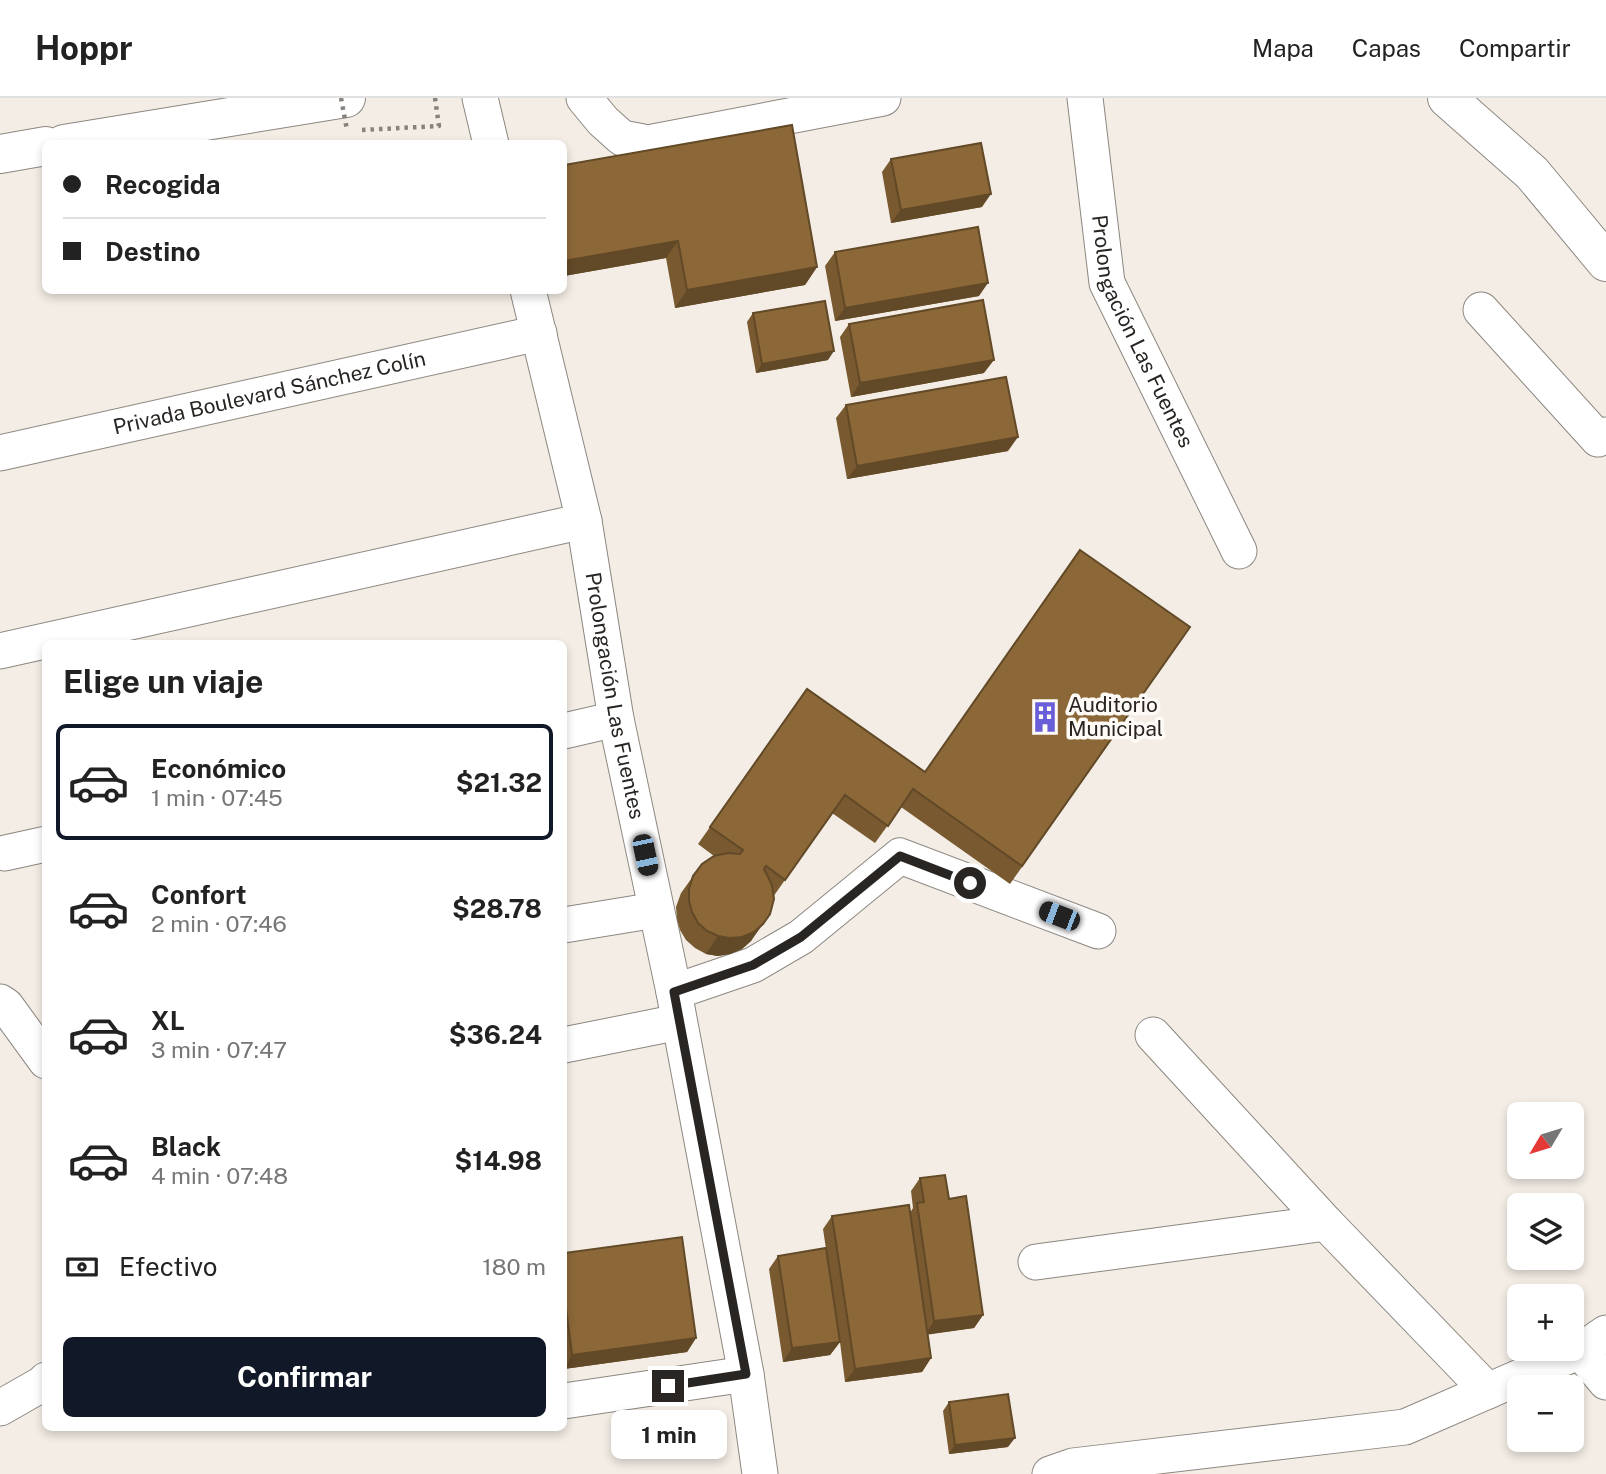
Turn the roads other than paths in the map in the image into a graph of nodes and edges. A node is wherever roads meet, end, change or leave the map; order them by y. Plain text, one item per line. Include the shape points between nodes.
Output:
1 (480, 98) edge
2 (584, 98) edge
3 (883, 98) edge
4 (1085, 98) edge
5 (1447, 98) edge
6 (347, 114) edge
7 (102, 140) edge
8 (490, 140) edge
9 (42, 147) edge
10 (0, 154) edge
11 (1606, 262) edge
12 (529, 294) edge
13 (1481, 310) dead end
14 (539, 334) junction
15 (1606, 435) edge
16 (0, 453) edge
17 (584, 521) junction
18 (1239, 551) dead end
19 (49, 640) edge
20 (42, 642) edge
21 (0, 651) edge
22 (616, 719) junction
23 (567, 730) edge
24 (42, 845) edge
25 (5, 853) dead end
26 (656, 910) junction
27 (567, 925) edge
28 (1098, 931) dead end
29 (0, 1002) edge
30 (676, 1007) junction
31 (1153, 1035) dead end
32 (567, 1044) edge
33 (42, 1056) edge
34 (1326, 1223) junction
35 (1036, 1262) dead end
36 (1593, 1342) edge
37 (746, 1374) junction
38 (1606, 1382) edge
39 (42, 1384) edge
40 (1488, 1391) junction
41 (567, 1401) edge
42 (0, 1408) edge
43 (760, 1474) edge
44 (1050, 1474) edge

1 - 8 street
2 - 3 street via 622,138 648,143
4 - 18 street, Prolongación Las Fuentes via 1107,284
5 - 11 main road via 1532,173
6 - 7 main road
9 - 10 main road
12 - 14 street, Prolongación Las Fuentes
13 - 15 street via 1598,439
14 - 16 street, Privada Boulevard Sánchez Colín
14 - 17 street, Prolongación Las Fuentes
17 - 19 street
17 - 22 street, Prolongación Las Fuentes
20 - 21 street
22 - 23 street
22 - 26 street, Prolongación Las Fuentes
24 - 25 street
26 - 27 street
26 - 30 street, Prolongación Las Fuentes
28 - 30 street via 900,856 801,937
29 - 33 street
30 - 32 street
30 - 37 street, Prolongación Las Fuentes
31 - 34 street
34 - 35 street
34 - 40 street
36 - 38 street
36 - 40 street
37 - 41 street
37 - 43 street, Prolongación Las Fuentes
39 - 42 street
40 - 44 street via 1405,1427 1073,1466

